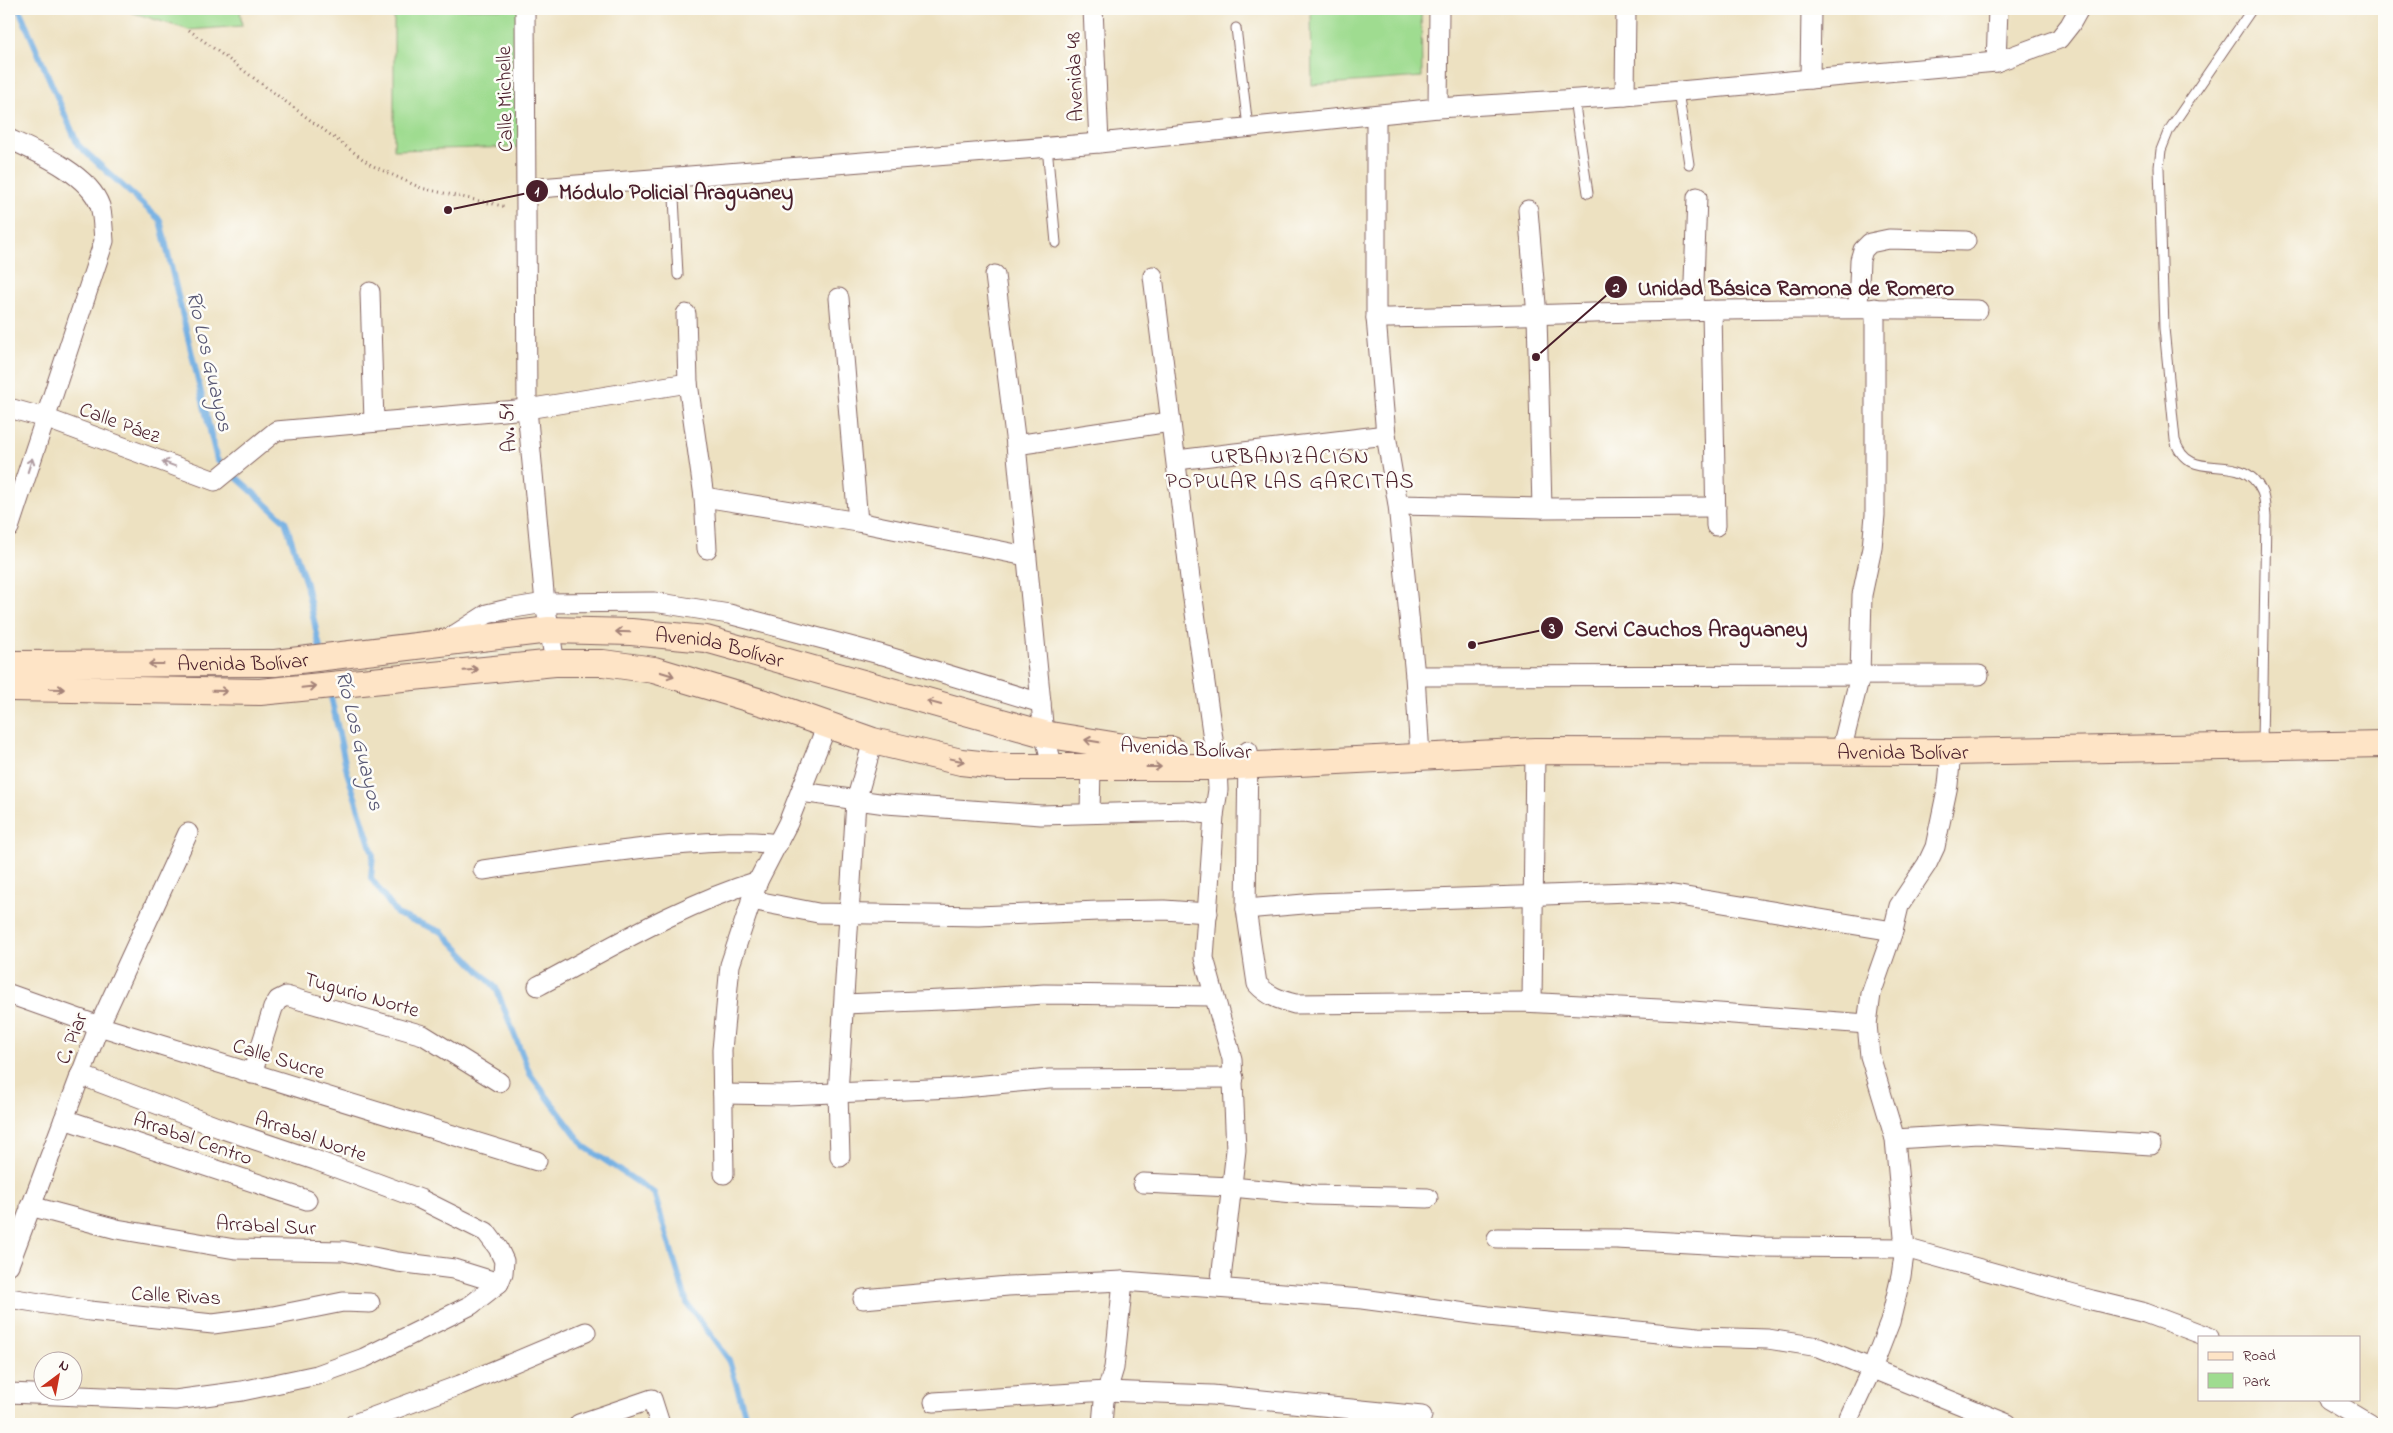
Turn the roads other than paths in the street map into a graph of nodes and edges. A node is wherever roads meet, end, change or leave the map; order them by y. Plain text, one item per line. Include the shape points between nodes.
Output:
1 (525, 9) edge
2 (1093, 9) edge
3 (1439, 9) edge
4 (1626, 9) edge
5 (1811, 9) edge
6 (1998, 9) edge
7 (2079, 9) edge
8 (2252, 9) edge
9 (1236, 28) dead end
10 (1996, 62) junction
11 (1810, 79) junction
12 (1678, 91) junction
13 (1625, 96) junction
14 (1574, 99) junction
15 (1438, 108) junction
16 (1376, 114) junction
17 (1248, 128) junction
18 (9, 139) edge
19 (1099, 143) junction
20 (1047, 147) junction
21 (1690, 164) dead end
22 (672, 178) junction
23 (527, 189) junction
24 (1588, 193) dead end
25 (1697, 197) dead end
26 (1528, 210) dead end
27 (1966, 241) dead end
28 (1056, 243) dead end
29 (678, 275) dead end
30 (995, 275) dead end
31 (1153, 276) dead end
32 (370, 292) dead end
33 (839, 298) dead end
34 (1867, 308) junction
35 (1693, 310) junction
36 (1712, 310) junction
37 (1978, 310) dead end
38 (686, 314) dead end
39 (1537, 316) junction
40 (1376, 318) junction
41 (688, 383) junction
42 (9, 408) edge
43 (527, 409) junction
44 (45, 418) junction
45 (374, 422) junction
46 (1170, 422) junction
47 (1386, 435) junction
48 (1016, 445) junction
49 (1177, 460) junction
50 (704, 497) junction
51 (1398, 505) junction
52 (1716, 507) junction
53 (1542, 508) junction
54 (858, 522) junction
55 (1716, 526) dead end
56 (9, 528) edge
57 (707, 549) dead end
58 (1026, 556) junction
59 (545, 603) junction
60 (549, 630) junction
61 (440, 645) junction
62 (883, 655) junction
63 (555, 663) junction
64 (9, 664) edge
65 (1978, 675) dead end
66 (1415, 676) junction
67 (1860, 676) junction
68 (878, 687) junction
69 (9, 688) edge
70 (1041, 703) junction
71 (827, 725) junction
72 (1044, 734) junction
73 (873, 741) junction
74 (2384, 744) edge
75 (2262, 746) junction
76 (1535, 751) junction
77 (1841, 752) junction
78 (1951, 752) junction
79 (1420, 756) junction
80 (1248, 758) junction
81 (1215, 759) junction
82 (1053, 767) junction
83 (1091, 767) junction
84 (801, 792) junction
85 (856, 801) junction
86 (1090, 813) junction
87 (1214, 815) junction
88 (188, 833) dead end
89 (778, 844) junction
90 (483, 870) dead end
91 (758, 881) junction
92 (1532, 895) junction
93 (751, 900) junction
94 (1246, 909) junction
95 (1208, 913) junction
96 (851, 914) junction
97 (1893, 931) junction
98 (538, 986) dead end
99 (9, 994) edge
100 (1214, 996) junction
101 (1532, 1002) junction
102 (844, 1004) junction
103 (1867, 1024) junction
104 (99, 1026) junction
105 (80, 1074) junction
106 (252, 1074) junction
107 (1234, 1078) junction
108 (499, 1082) dead end
109 (723, 1094) junction
110 (838, 1094) junction
111 (64, 1119) junction
112 (1895, 1139) junction
113 (2151, 1145) dead end
114 (840, 1158) dead end
115 (537, 1161) dead end
116 (724, 1174) dead end
117 (1143, 1183) dead end
118 (1232, 1187) junction
119 (1428, 1198) dead end
120 (307, 1200) dead end
121 (30, 1206) junction
122 (1496, 1238) dead end
123 (1905, 1248) junction
124 (9, 1265) edge
125 (502, 1275) junction
126 (1123, 1281) junction
127 (1220, 1288) junction
128 (9, 1298) edge
129 (863, 1299) dead end
130 (370, 1303) dead end
131 (586, 1332) dead end
132 (2206, 1336) edge
133 (1872, 1368) junction
134 (9, 1392) edge
135 (1106, 1392) junction
136 (2330, 1400) edge
137 (934, 1402) dead end
138 (1422, 1416) dead end
139 (354, 1424) edge
140 (579, 1424) edge
141 (660, 1424) edge
142 (1102, 1424) edge
143 (1846, 1424) edge
144 (2008, 1424) edge
145 (2370, 1424) edge

1 - 23 street, Calle Michelle
2 - 19 street, Avenida 48
3 - 15 street
4 - 13 street
5 - 11 street
6 - 10 street
7 - 10 street via 2058,39
8 - 75 lane via 2169,130 2161,150 2159,167 2164,328 2179,454 2188,462 2201,466 2228,466 2249,475 2262,492 2266,516
9 - 17 lane
10 - 11 street
11 - 12 street
12 - 13 street
12 - 21 lane
13 - 14 street
14 - 15 street
14 - 24 lane
15 - 16 street
16 - 17 street
16 - 40 street
17 - 19 street
18 - 44 street via 42,154 86,184 100,206 104,241
19 - 20 street
20 - 22 street
20 - 28 lane
22 - 23 street
22 - 29 lane
23 - 43 street, Av. 51
25 - 35 street
26 - 39 street
27 - 34 street via 1889,238 1870,243 1860,260
30 - 48 street
31 - 46 street
32 - 45 street
33 - 54 street
34 - 36 street
34 - 37 street
34 - 67 street via 1875,515 1862,595
35 - 36 street
35 - 39 street
36 - 52 street
38 - 41 street
39 - 40 street
39 - 53 street
40 - 47 street
41 - 43 street
41 - 50 street
42 - 44 street, Calle Páez
43 - 45 street
43 - 59 street, Av. 51
45 -> 44 street, Calle Páez via 276,431 215,481
56 -> 44 street
46 - 48 street
46 - 49 street
47 - 49 street
47 - 51 street
48 - 58 street
49 - 81 street
50 - 54 street
50 - 57 street
51 - 53 street
51 - 66 street
52 - 53 street
52 - 55 street
54 - 58 street
58 - 70 street
59 - 60 street, Av. 51
59 - 61 street via 487,614
59 - 62 street via 654,602 720,612
60 - 61 main road, Avenida Bolívar
60 - 63 street, Av. 51
68 -> 60 main road, Avenida Bolívar via 706,639 631,632
61 -> 64 main road, Avenida Bolívar via 275,663
62 - 68 street
62 - 70 street
69 -> 63 main road, Avenida Bolívar via 260,692
63 -> 71 main road, Avenida Bolívar via 602,663 654,670
65 - 67 street
66 - 67 street
66 - 79 street
67 - 77 street
72 -> 68 main road, Avenida Bolívar
70 - 72 street
71 - 73 main road, Avenida Bolívar
71 - 84 street
81 -> 72 main road, Avenida Bolívar
72 - 82 street
73 -> 82 main road, Avenida Bolívar via 960,762
73 - 85 street
74 - 75 main road, Avenida Bolívar
75 - 78 main road, Avenida Bolívar
76 - 77 main road, Avenida Bolívar
76 - 79 main road, Avenida Bolívar
76 - 92 street
77 - 78 main road, Avenida Bolívar
78 - 97 street via 1948,785 1935,847 1899,906
79 - 80 main road, Avenida Bolívar
80 - 81 main road, Avenida Bolívar
80 - 94 street
83 -> 81 main road, Avenida Bolívar
81 - 87 street via 1218,790
82 - 83 main road, Avenida Bolívar
83 - 86 street
84 - 85 street
84 - 89 street
85 - 86 street via 1041,815
85 - 96 street
86 - 87 street via 1188,811
87 - 95 street
88 - 104 street, C. Piar
89 - 90 street via 750,840 693,844 590,854
89 - 91 street
91 - 93 street
91 - 98 street via 692,905
92 - 94 street via 1315,903
92 - 97 street via 1668,894
92 - 101 street
93 - 96 street via 818,913
93 - 109 street via 730,965 722,1050
94 - 101 street via 1258,984 1278,1000 1295,1004
95 - 96 street via 1164,910 979,916
95 - 100 street via 1204,958
96 - 102 street
97 - 103 street via 1871,994
99 - 104 street, Calle Sucre
100 - 102 street via 1044,994
100 - 107 street via 1232,1059
101 - 103 street
102 - 110 street
103 - 112 street via 1870,1056
104 - 105 street, C. Piar
104 - 106 street, Calle Sucre
105 - 111 street, C. Piar
105 - 125 street, Arrabal Norte via 420,1199 486,1232 498,1248
106 - 108 street, Tugurio Norte via 273,1008 286,996 423,1035
106 - 115 street, Calle Sucre
107 - 110 street via 1020,1080 953,1088
107 - 118 street via 1236,1150
109 - 110 street
109 - 116 street
110 - 114 street
111 - 120 street, Arrabal Centro
111 - 121 street, C. Piar
112 - 113 street via 1979,1134
112 - 123 street
117 - 118 street
118 - 119 street via 1314,1195
118 - 127 street
121 - 124 street, C. Piar
121 - 125 street, Arrabal Sur via 117,1229 235,1249 344,1251 398,1262
122 - 123 street via 1617,1239 1760,1247
123 - 132 street via 2144,1313
123 - 133 street via 1890,1322
125 - 134 street via 471,1305 434,1325 364,1358 317,1375 242,1391 175,1400
126 - 127 street
126 - 129 street via 1008,1286
126 - 135 street via 1114,1368
127 - 133 street via 1362,1299 1488,1316 1698,1337 1768,1339 1819,1347
128 - 130 street, Calle Rivas via 90,1311 213,1324 343,1302
131 - 139 street via 460,1385
133 - 143 street
133 - 144 street
135 - 137 street
135 - 138 street via 1212,1395
135 - 142 street
136 - 145 street
140 - 141 street via 652,1399

